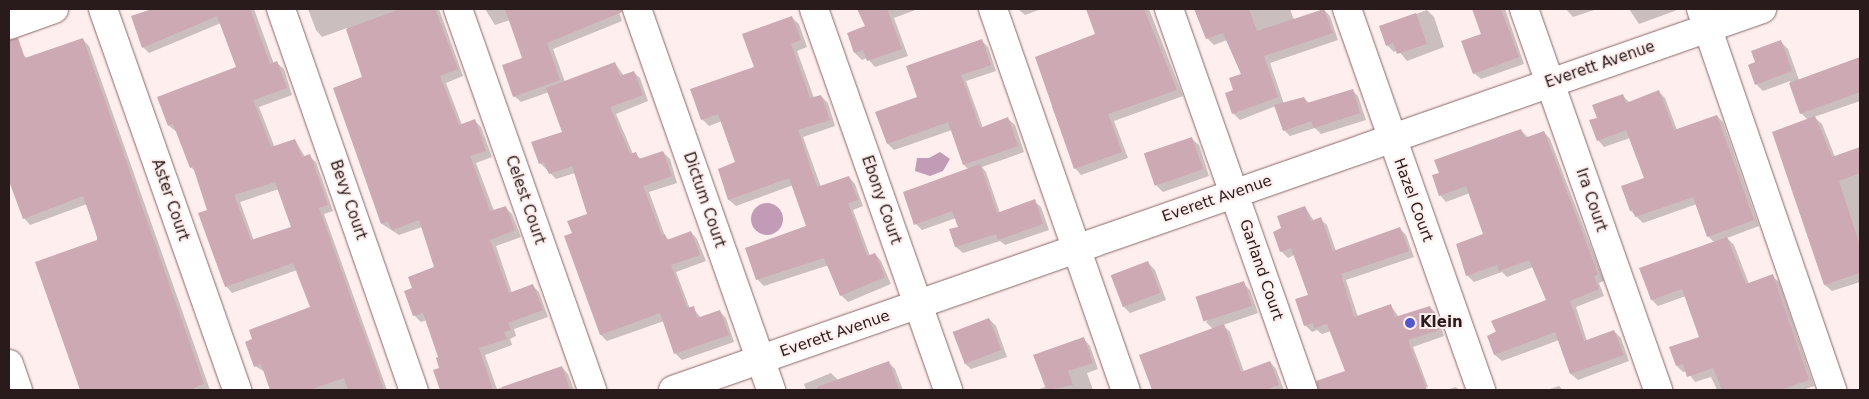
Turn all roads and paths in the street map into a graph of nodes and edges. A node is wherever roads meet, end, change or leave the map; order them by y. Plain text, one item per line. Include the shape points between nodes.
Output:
1 (54, 9) edge
2 (103, 9) edge
3 (281, 9) edge
4 (458, 9) edge
5 (637, 9) edge
6 (814, 9) edge
7 (993, 9) edge
8 (1170, 9) edge
9 (1347, 9) edge
10 (1524, 9) edge
11 (1762, 9) edge
12 (1705, 18) edge
13 (9, 25) edge
14 (1550, 83) junction
15 (1391, 138) junction
16 (1234, 194) junction
17 (1076, 249) junction
18 (918, 305) junction
19 (760, 360) junction
20 (9, 364) edge
21 (18, 390) edge
22 (237, 390) edge
23 (414, 390) edge
24 (592, 390) edge
25 (674, 390) edge
26 (771, 390) edge
27 (948, 390) edge
28 (1126, 390) edge
29 (1303, 390) edge
30 (1481, 390) edge
31 (1658, 390) edge
32 (1832, 390) edge

1 - 13 street
2 - 22 street, Aster Court
3 - 23 street, Bevy Court
4 - 24 street, Celest Court
5 - 19 street, Dictum Court
6 - 18 street, Ebony Court
7 - 17 street
8 - 16 street, Garland Court
9 - 15 street, Hazel Court
10 - 14 street, Ira Court
11 - 12 street, Everett Avenue
12 - 14 street, Everett Avenue
12 - 32 street
14 - 15 street, Everett Avenue
14 - 31 street, Ira Court
15 - 16 street, Everett Avenue
15 - 30 street, Hazel Court
16 - 17 street, Everett Avenue
16 - 29 street, Garland Court
17 - 18 street, Everett Avenue
17 - 28 street
18 - 19 street, Everett Avenue
18 - 27 street, Ebony Court
19 - 25 street, Everett Avenue
19 - 26 street, Dictum Court
20 - 21 street

